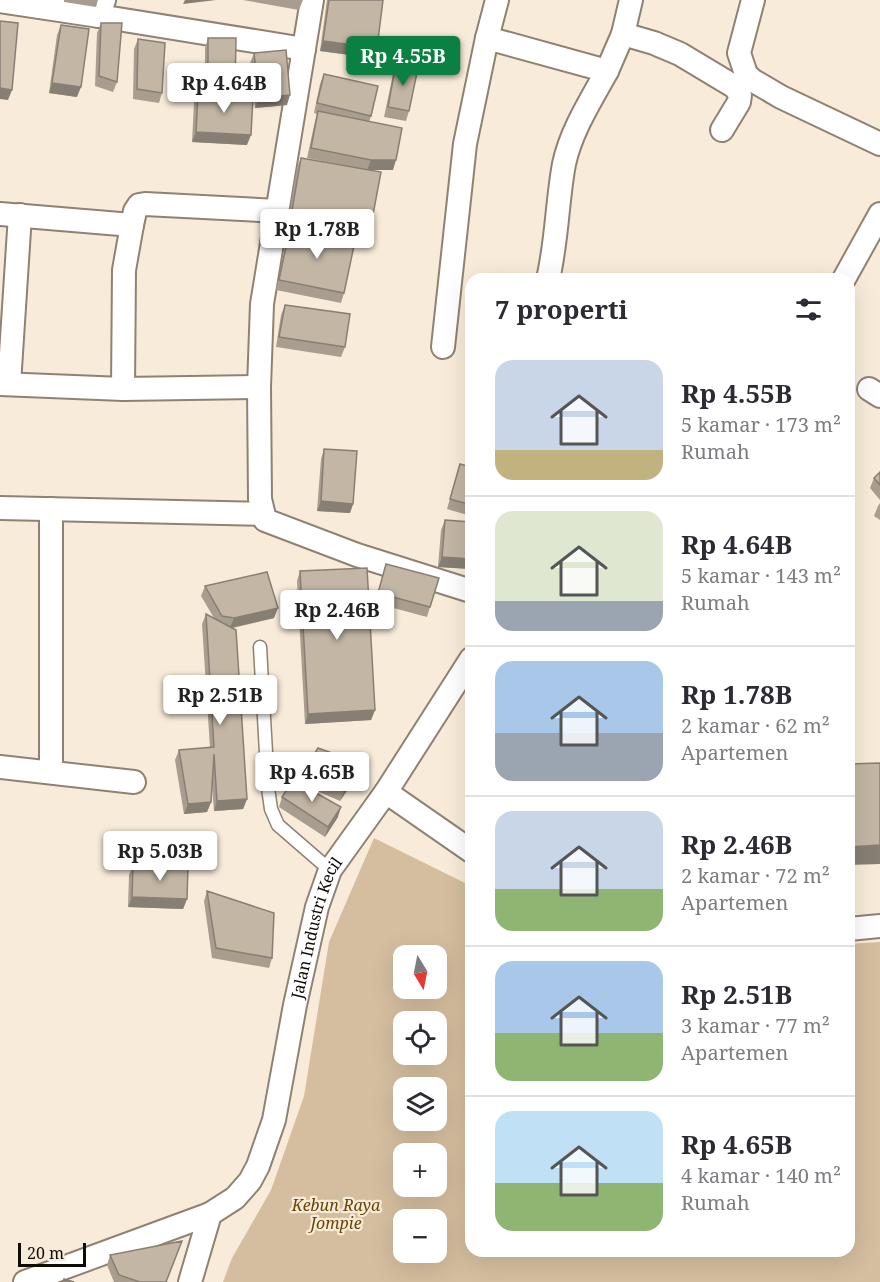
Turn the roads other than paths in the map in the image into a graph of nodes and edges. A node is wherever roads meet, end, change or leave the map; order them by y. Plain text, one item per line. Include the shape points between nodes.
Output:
1 (312, 0) edge
2 (497, 0) edge
3 (631, 0) edge
4 (753, 0) edge
5 (0, 1) edge
6 (102, 8) edge
7 (623, 34) junction
8 (487, 38) junction
9 (304, 49) junction
10 (607, 71) junction
11 (722, 130) dead end
12 (880, 144) edge
13 (278, 211) junction
14 (10, 214) edge
15 (880, 214) edge
16 (132, 225) junction
17 (549, 273) edge
18 (847, 273) edge
19 (443, 347) dead end
20 (4, 384) edge
21 (259, 387) junction
22 (123, 389) junction
23 (0, 508) edge
24 (51, 509) junction
25 (262, 514) junction
26 (465, 589) edge
27 (260, 647) dead end
28 (465, 668) edge
29 (0, 767) edge
30 (51, 772) junction
31 (134, 782) dead end
32 (386, 792) junction
33 (465, 847) edge
34 (330, 870) junction
35 (880, 926) edge
36 (855, 928) edge
37 (210, 1214) junction
38 (25, 1282) edge
39 (190, 1282) edge

1 - 9 street
2 - 8 street
3 - 7 street
4 - 12 street via 740,53 746,74 781,97
5 - 6 street
6 - 9 street
7 - 10 street
7 - 11 street via 680,54 735,87 740,94 739,102
8 - 10 street
8 - 19 street via 465,144
9 - 13 street
10 - 17 street via 574,134 564,163
13 - 16 street via 145,204 135,211
13 - 21 street via 262,304
14 - 16 street
14 - 20 street
15 - 18 street
16 - 22 street via 124,270
20 - 22 street
21 - 22 street
21 - 25 street
23 - 24 street
24 - 25 street
24 - 30 street
25 - 26 street via 265,520 347,551
27 - 34 lane via 271,809 278,825
28 - 32 street, Jalan Industri Kecil
29 - 30 street
30 - 31 street
32 - 33 street
32 - 34 street, Jalan Industri Kecil
34 - 37 street, Jalan Industri Kecil via 317,907 295,1005 274,1120 258,1166 235,1198
35 - 36 street
37 - 38 street, Jalan Industri Kecil
37 - 39 street

